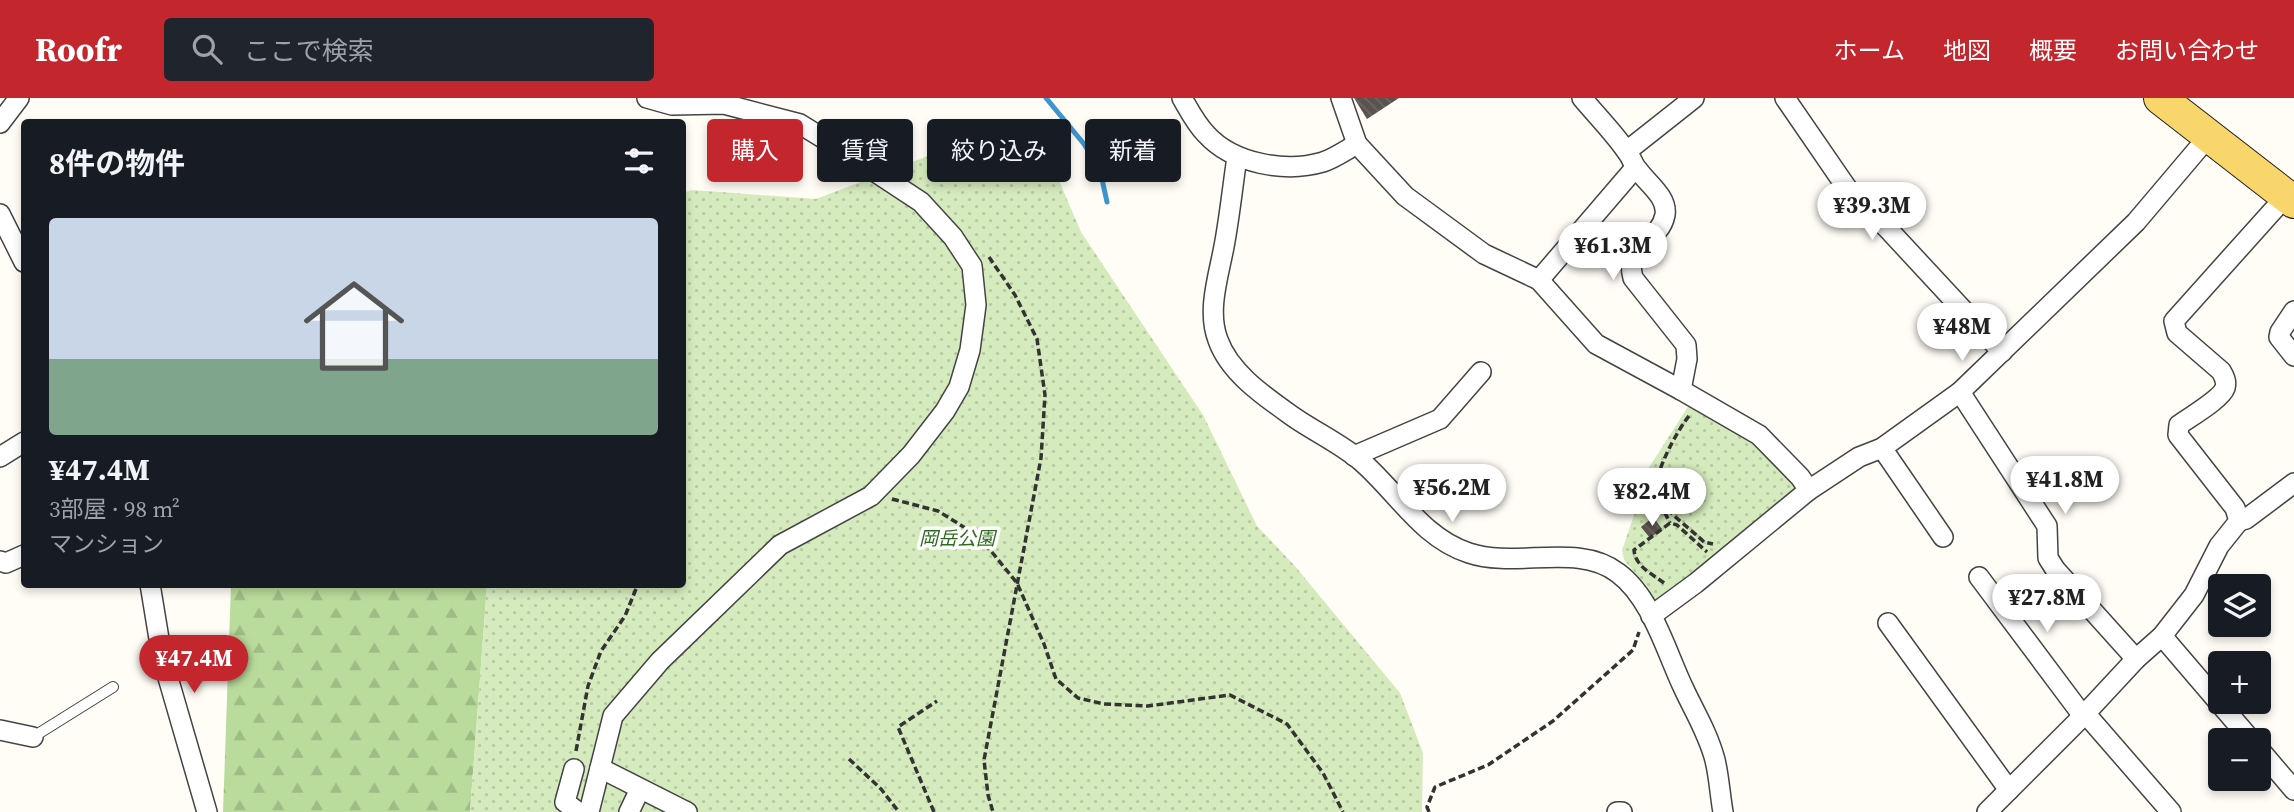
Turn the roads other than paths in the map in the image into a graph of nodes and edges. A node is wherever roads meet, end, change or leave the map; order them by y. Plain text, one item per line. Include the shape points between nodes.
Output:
1 (19, 98) edge
2 (647, 98) edge
3 (1182, 98) edge
4 (1342, 98) edge
5 (1581, 98) edge
6 (1694, 98) edge
7 (1785, 98) edge
8 (2160, 98) edge
9 (0, 122) edge
10 (2208, 137) junction
11 (1357, 144) junction
12 (1237, 156) junction
13 (1631, 159) junction
14 (2290, 199) edge
15 (0, 214) edge
16 (21, 256) edge
17 (1539, 280) junction
18 (2294, 310) edge
19 (2002, 352) junction
20 (2294, 356) edge
21 (1481, 372) dead end
22 (1681, 390) junction
23 (1960, 392) junction
24 (21, 444) edge
25 (1882, 448) junction
26 (1354, 456) junction
27 (0, 457) edge
28 (2294, 483) edge
29 (1809, 490) junction
30 (2239, 521) junction
31 (1943, 537) dead end
32 (21, 556) edge
33 (0, 561) edge
34 (1979, 576) dead end
35 (151, 588) edge
36 (1651, 615) junction
37 (1888, 623) dead end
38 (2162, 636) junction
39 (2136, 659) junction
40 (113, 687) dead end
41 (2084, 715) junction
42 (2241, 728) edge
43 (0, 730) edge
44 (33, 737) joint
45 (2271, 764) edge
46 (600, 768) junction
47 (574, 769) road end
48 (640, 789) junction
49 (2009, 790) junction
50 (2294, 790) edge
51 (207, 812) edge
52 (578, 812) edge
53 (589, 812) edge
54 (629, 812) edge
55 (687, 812) edge
56 (1723, 812) edge
57 (1987, 812) edge
58 (2171, 812) edge

1 - 9 street
2 - 46 street via 672,105 724,104 800,124 921,202 972,266 976,305 959,387 911,455 871,496 779,545 660,661 613,716
3 - 12 street via 1208,137
4 - 11 street
5 - 13 street
6 - 13 street
7 - 19 street via 1852,194
8 - 10 main road
10 - 14 main road
10 - 19 street via 2136,222
11 - 12 street via 1326,161 1302,167
11 - 17 street via 1405,196 1484,254
12 - 26 street via 1213,309 1217,340 1239,374
13 - 17 street
13 - 22 street via 1660,196 1665,215 1659,229 1631,256 1630,265 1633,278 1686,345 1688,359
14 - 30 street via 2175,321 2177,333 2225,379 2220,395 2179,425 2178,435 2235,508
15 - 16 street
17 - 22 street via 1595,344
18 - 20 street via 2279,337
19 - 23 street
21 - 26 street via 1440,419
22 - 29 street via 1759,435
23 - 25 street
23 - 39 street via 2048,526 2048,558 2055,569
24 - 27 street
25 - 29 street via 1859,457
25 - 31 street
26 - 36 street via 1444,543 1500,560 1573,557 1597,562 1628,580
28 - 30 street
29 - 36 street
30 - 38 street via 2219,546 2194,595
32 - 33 street
34 - 41 street
35 - 51 street via 162,657
36 - 56 street via 1708,736
37 - 49 street
38 - 39 street
38 - 42 street
39 - 41 street
40 - 44 lane
41 - 49 street
41 - 58 street
43 - 44 street
45 - 50 street
46 - 48 street
46 - 53 street
47 - 52 street via 565,802
48 - 54 street
48 - 55 street
49 - 57 street

